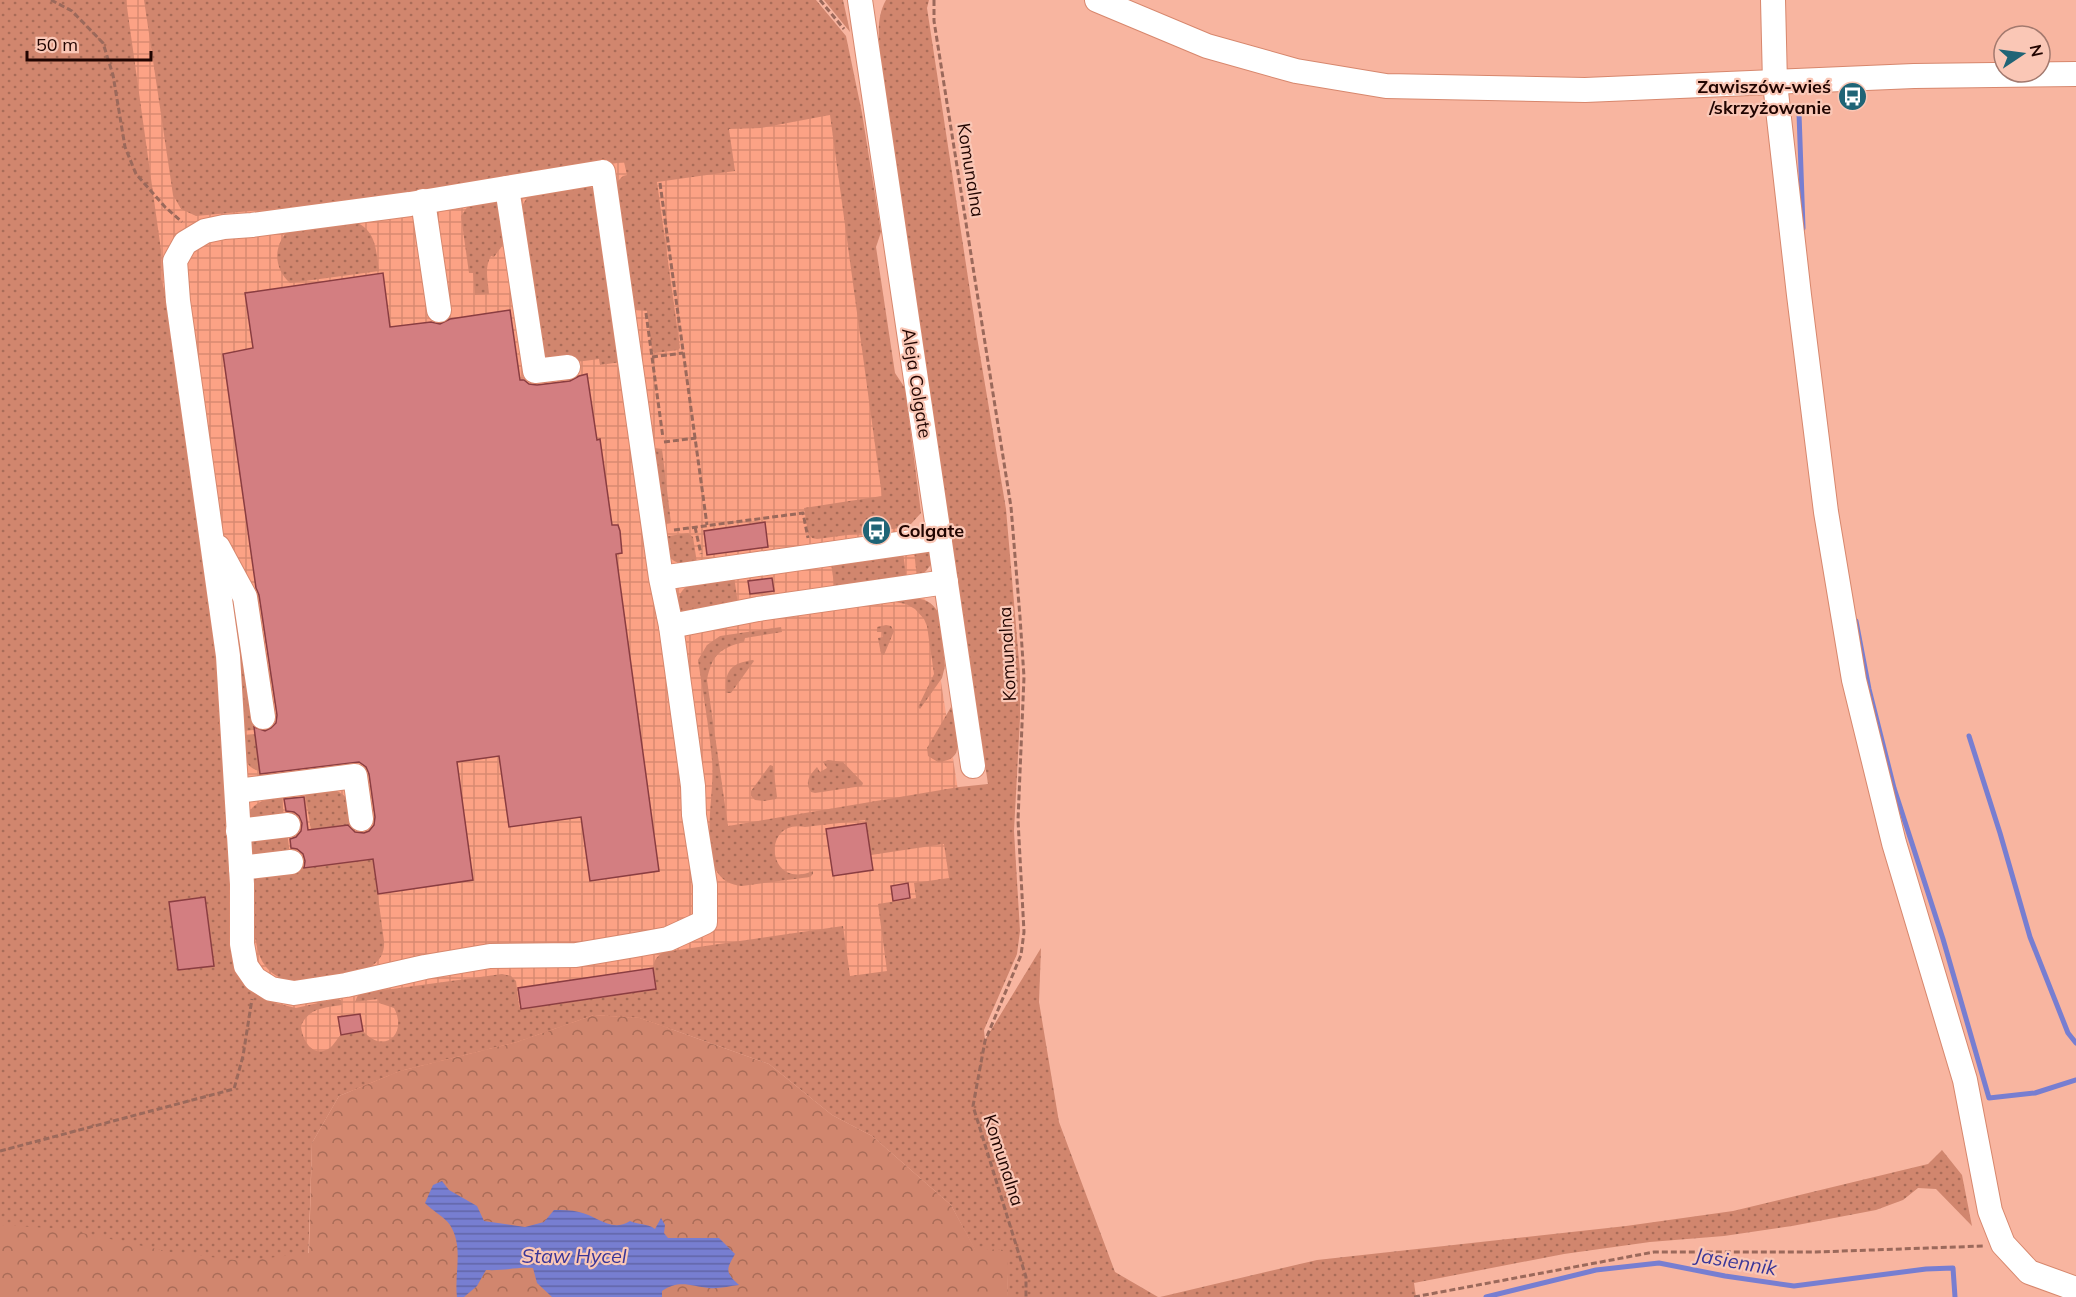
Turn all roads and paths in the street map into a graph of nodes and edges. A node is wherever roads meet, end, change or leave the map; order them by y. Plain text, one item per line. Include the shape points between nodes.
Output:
1 (51, 0) edge
2 (820, 0) edge
3 (860, 0) edge
4 (934, 0) edge
5 (1097, 0) edge
6 (1773, 0) edge
7 (848, 34) dead end
8 (2076, 74) edge
9 (1775, 83) junction
10 (660, 183) dead end
11 (507, 188) junction
12 (423, 201) junction
13 (197, 236) junction
14 (439, 310) dead end
15 (646, 313) dead end
16 (683, 353) junction
17 (652, 357) junction
18 (568, 367) dead end
19 (696, 438) junction
20 (707, 525) junction
21 (696, 526) junction
22 (210, 531) junction
23 (654, 532) junction
24 (940, 538) junction
25 (812, 542) dead end
26 (704, 572) junction
27 (662, 578) junction
28 (946, 582) junction
29 (671, 626) junction
30 (263, 717) dead end
31 (973, 766) dead end
32 (237, 791) junction
33 (361, 819) dead end
34 (288, 825) dead end
35 (238, 831) junction
36 (291, 861) dead end
37 (241, 868) junction
38 (255, 979) junction
39 (0, 1152) edge
40 (2003, 1244) junction
41 (2076, 1289) edge
42 (1026, 1297) edge
43 (1414, 1297) edge

1 - 13 path via 72,12 103,43 113,75 125,147 136,174
2 - 7 path
3 - 24 street, Aleja Colgate
4 - 42 path, Komunalna via 934,21 1011,507 1021,637 1024,688 1018,820 1024,932 1021,955 985,1041 973,1106 1026,1277
5 - 9 street via 1207,46 1296,71 1386,86 1586,90
6 - 9 street
8 - 9 street
9 - 40 street via 1826,512 1854,680 1894,843 1965,1080 1990,1210
10 - 16 path
11 - 12 street
11 - 18 street via 535,371
11 - 23 street via 603,172
12 - 13 street via 224,227
12 - 14 street
13 - 22 street via 185,243 175,261
15 - 17 path
16 - 17 path
16 - 19 path
17 - 19 path via 664,442
19 - 20 path
20 - 21 path
20 - 25 path via 802,513
21 - 23 path
21 - 26 path
22 - 30 street via 245,597
22 - 32 street via 228,656
23 - 27 street
24 - 26 street
24 - 28 street, Aleja Colgate
26 - 27 street
27 - 29 street
28 - 29 street via 758,609
28 - 31 street, Aleja Colgate
29 - 38 street via 705,885 705,922 668,939 600,951 490,956 294,993 271,989
32 - 33 street via 355,776
32 - 35 street
34 - 35 street
35 - 37 street
36 - 37 street
37 - 38 street via 242,944 246,966
38 - 39 path via 234,1089
40 - 41 street via 2029,1272
40 - 43 path via 1816,1252 1654,1252

